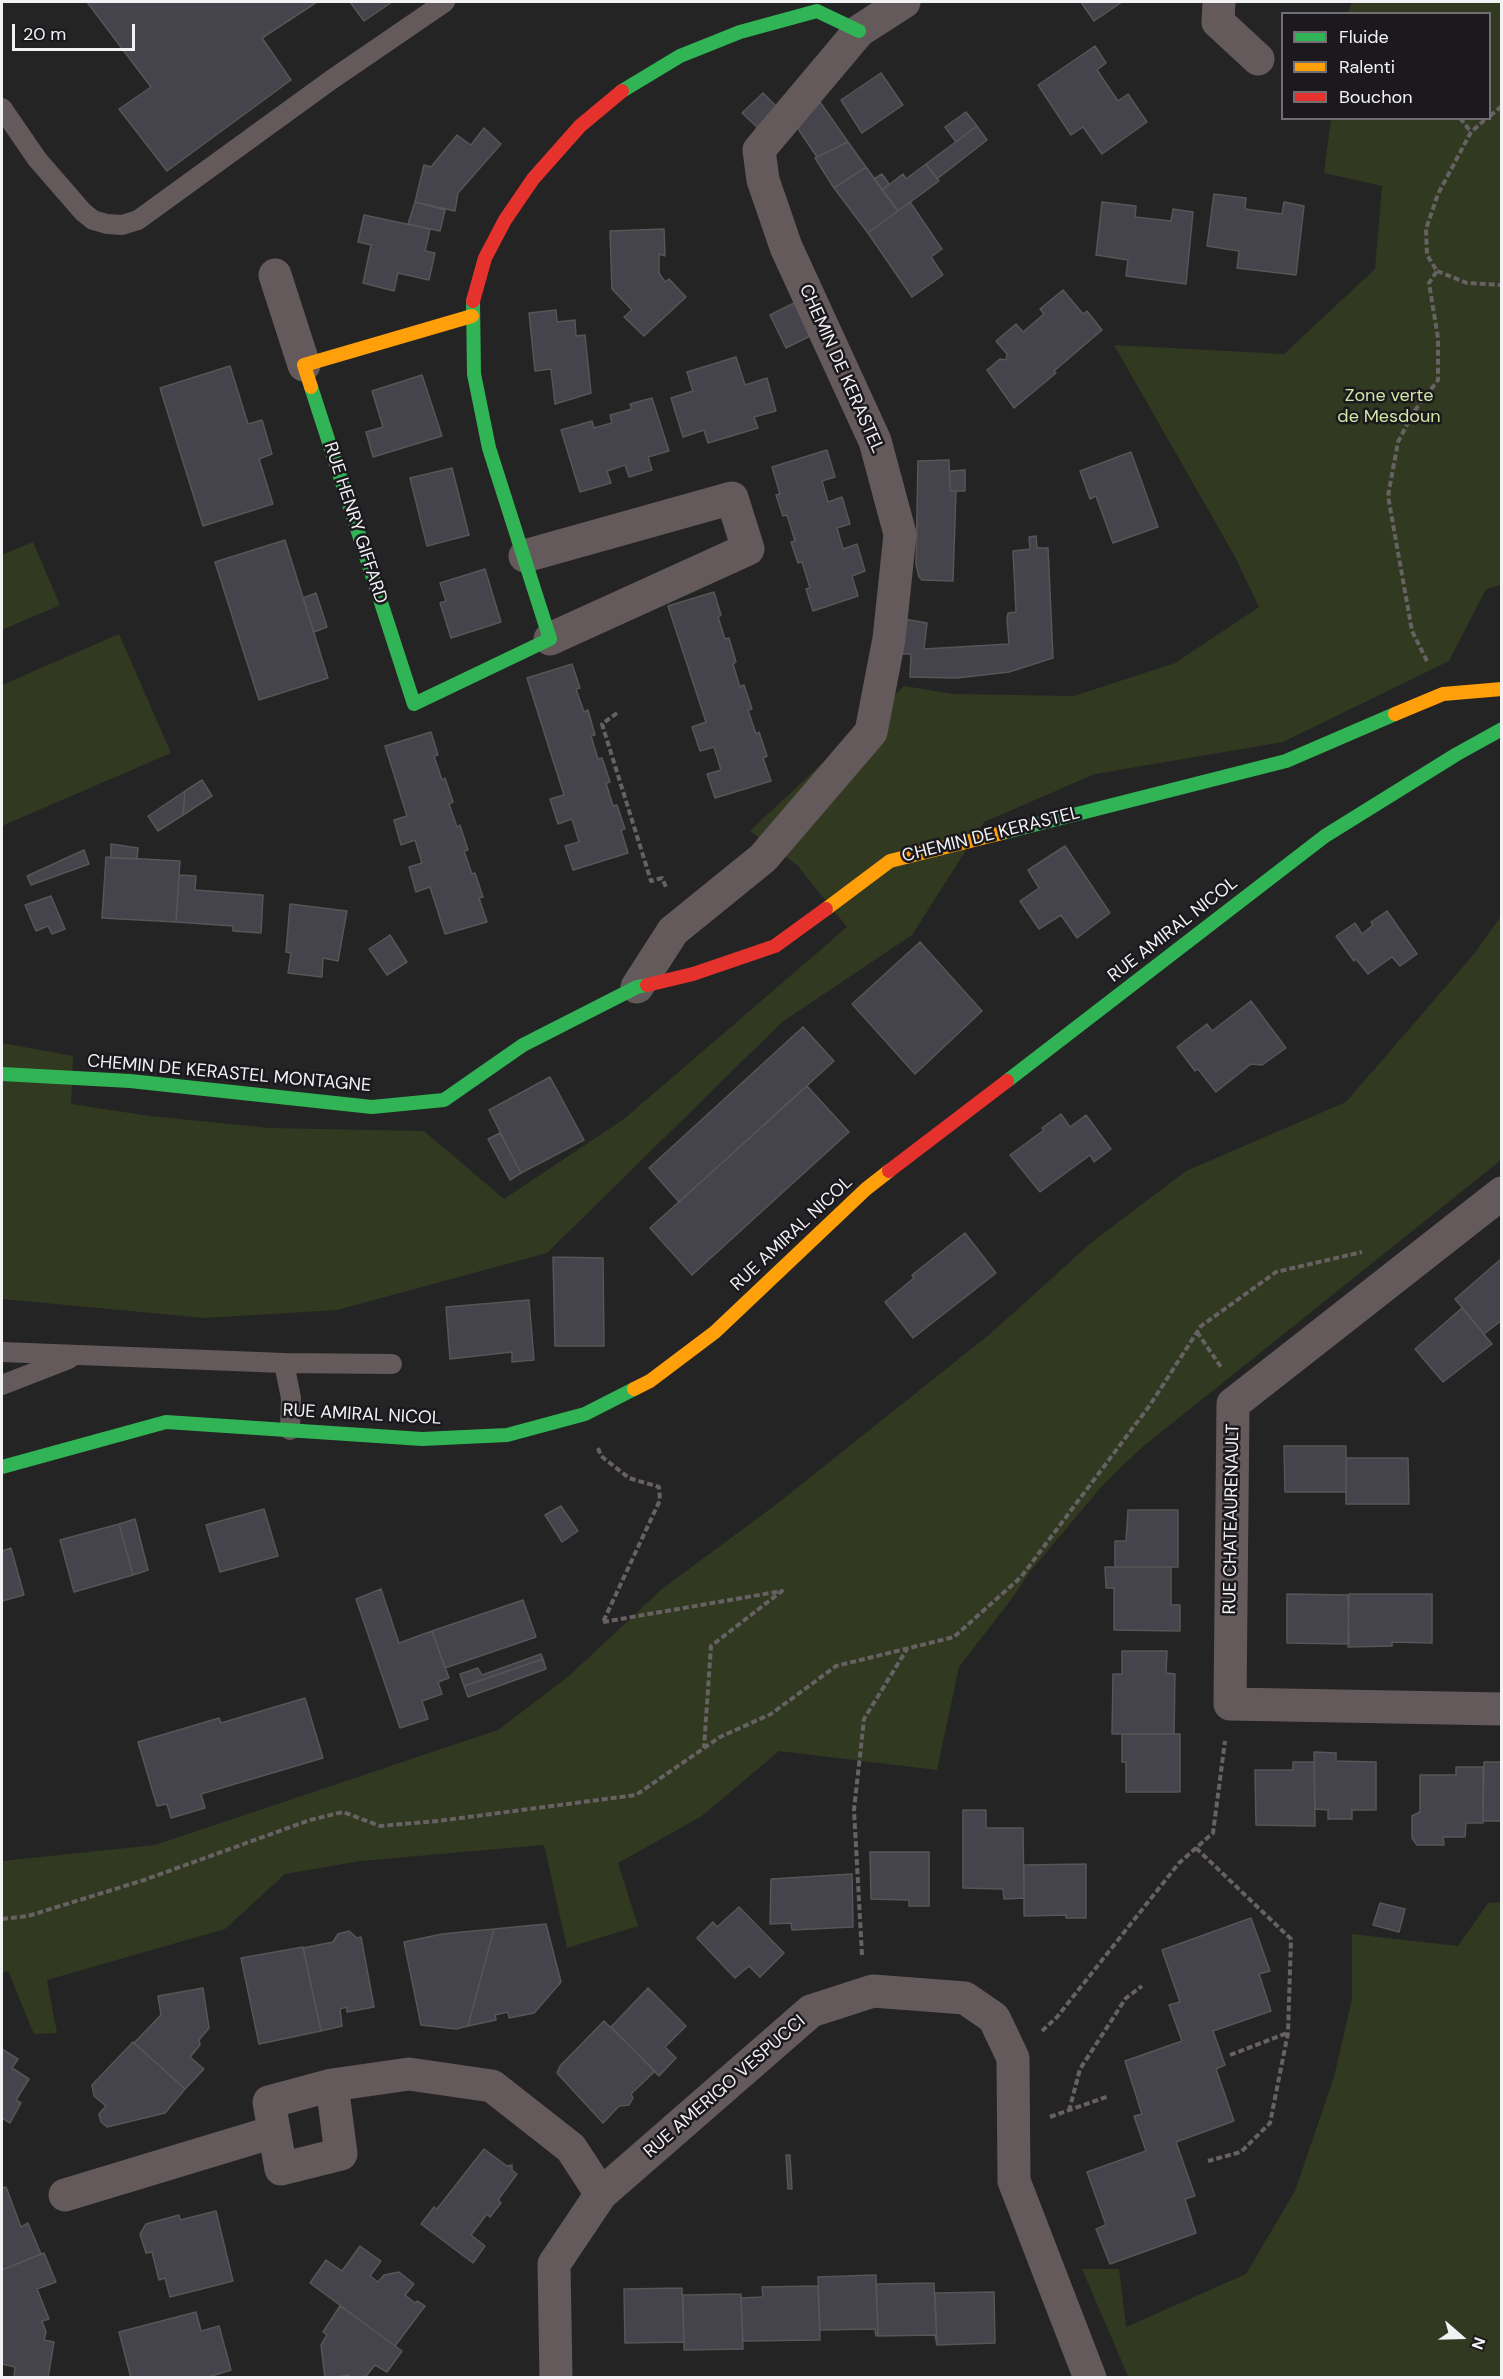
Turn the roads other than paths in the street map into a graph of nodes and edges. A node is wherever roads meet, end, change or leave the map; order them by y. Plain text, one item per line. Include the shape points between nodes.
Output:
1 (445, 2) edge
2 (904, 2) edge
3 (1219, 2) edge
4 (859, 31) junction
5 (1258, 60) dead end
6 (2, 108) edge
7 (275, 275) dead end
8 (472, 316) junction
9 (304, 365) junction
10 (525, 556) junction
11 (550, 639) junction
12 (1502, 689) edge
13 (1502, 729) edge
14 (637, 987) junction
15 (2, 1074) edge
16 (1502, 1192) edge
17 (2, 1352) edge
18 (78, 1355) junction
19 (284, 1363) junction
20 (392, 1364) dead end
21 (2, 1385) edge
22 (290, 1430) junction
23 (2, 1467) edge
24 (1502, 1709) edge
25 (332, 2085) junction
26 (273, 2132) junction
27 (602, 2193) junction
28 (64, 2195) dead end
29 (556, 2378) edge
30 (1090, 2378) edge

1 - 6 lane via 138,220 122,225 93,220 83,212 37,159
2 - 4 street, CHEMIN DE KERASTEL
3 - 5 street via 1218,22
4 - 8 street via 818,10 740,32 680,56 626,88 580,126 533,179 505,220 485,258 471,306
4 - 14 street, CHEMIN DE KERASTEL via 759,150 763,180 786,247 878,451 900,534 889,639 871,732 763,858 674,931
7 - 9 street
8 - 9 street
8 - 10 street via 474,374 489,448
9 - 11 street, RUE HENRY GIFFARD via 414,704
10 - 11 street
10 - 11 street, RUE HENRY GIFFARD via 732,498 748,549
12 - 14 street, CHEMIN DE KERASTEL via 1443,694 1286,761 890,861 775,946 693,974
13 - 22 street, RUE AMIRAL NICOL via 1316,843 866,1189 715,1332 650,1381 585,1414 507,1435 422,1439
14 - 15 street, CHEMIN DE KERASTEL MONTAGNE via 523,1045 444,1100 372,1107 130,1081
16 - 24 street, RUE CHATEAURENAULT via 1233,1404 1230,1704
17 - 18 lane
18 - 19 lane
18 - 21 lane
19 - 20 lane
19 - 22 lane via 291,1398
22 - 23 street, RUE AMIRAL NICOL via 166,1422
25 - 26 street via 269,2102
25 - 26 street via 341,2154 281,2169
25 - 27 street via 409,2074 492,2086 571,2148
26 - 28 street
27 - 29 street, RUE AMERIGO VESPUCCI via 555,2264
27 - 30 street, RUE AMERIGO VESPUCCI via 812,2011 873,1991 965,1998 994,2018 1013,2058 1014,2181

